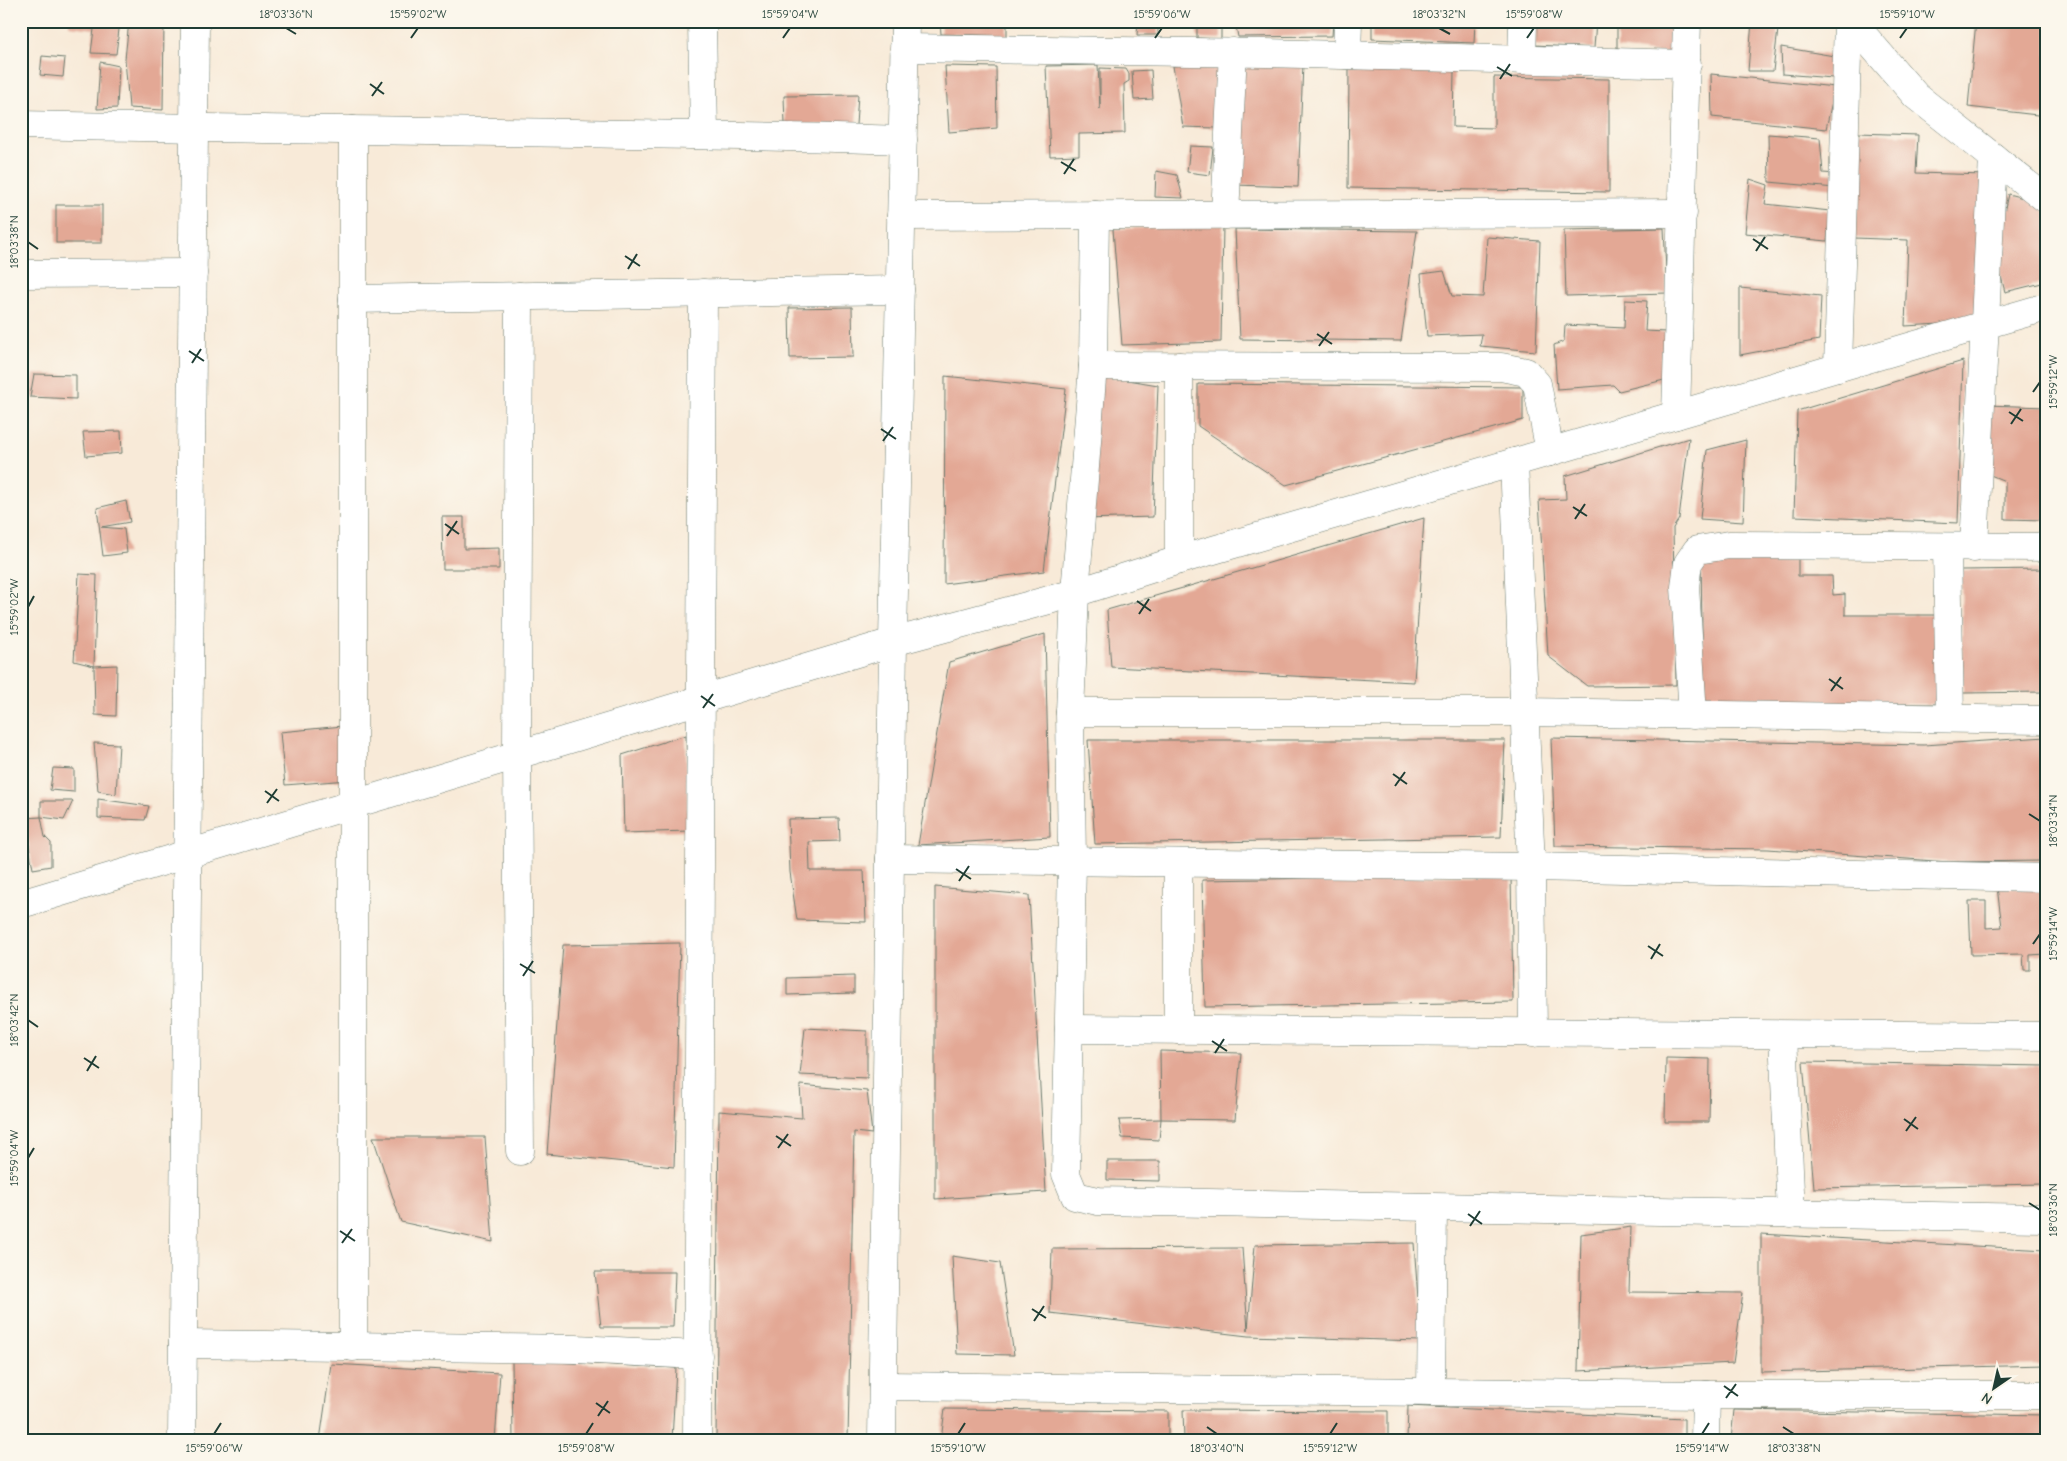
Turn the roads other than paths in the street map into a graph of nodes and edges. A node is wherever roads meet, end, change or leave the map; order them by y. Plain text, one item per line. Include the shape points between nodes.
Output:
1 (195, 21) edge
2 (702, 21) edge
3 (904, 21) edge
4 (1348, 21) edge
5 (1523, 21) edge
6 (1687, 21) edge
7 (1850, 21) edge
8 (904, 48) junction
9 (1233, 52) junction
10 (1347, 55) junction
11 (1522, 60) junction
12 (1687, 64) junction
13 (21, 124) edge
14 (196, 128) junction
15 (352, 130) junction
16 (704, 134) junction
17 (903, 140) junction
18 (1993, 157) junction
19 (2046, 199) edge
20 (1683, 213) junction
21 (1095, 215) junction
22 (1225, 215) junction
23 (901, 216) junction
24 (193, 273) junction
25 (21, 274) edge
26 (900, 290) junction
27 (702, 293) junction
28 (519, 296) junction
29 (353, 299) junction
30 (2046, 307) edge
31 (1985, 323) junction
32 (1093, 366) junction
33 (1179, 366) junction
34 (1838, 368) junction
35 (1676, 415) junction
36 (1550, 452) junction
37 (1514, 462) junction
38 (1947, 547) junction
39 (2046, 547) edge
40 (1974, 548) junction
41 (1178, 560) junction
42 (1075, 593) junction
43 (893, 642) junction
44 (702, 699) junction
45 (1070, 712) junction
46 (1524, 712) junction
47 (1693, 715) junction
48 (1950, 718) junction
49 (2046, 720) edge
50 (517, 754) junction
51 (352, 804) junction
52 (188, 853) junction
53 (890, 859) junction
54 (1072, 862) junction
55 (1178, 863) junction
56 (1531, 867) junction
57 (2046, 878) edge
58 (21, 904) edge
59 (1069, 1029) junction
60 (1178, 1030) junction
61 (1533, 1033) junction
62 (1783, 1034) junction
63 (2046, 1036) edge
64 (520, 1151) dead end
65 (1433, 1208) junction
66 (1791, 1214) junction
67 (2046, 1218) edge
68 (183, 1344) junction
69 (353, 1347) junction
70 (698, 1355) junction
71 (883, 1386) junction
72 (1431, 1392) junction
73 (1706, 1395) junction
74 (2046, 1395) edge
75 (182, 1440) edge
76 (698, 1440) edge
77 (882, 1440) edge
78 (1706, 1440) edge

1 - 14 street
2 - 16 street
3 - 8 street
4 - 10 street
5 - 11 street
6 - 12 street
7 - 18 street via 1916,96
7 - 34 street
8 - 9 street
8 - 17 street
9 - 10 street
9 - 22 street
10 - 11 street
11 - 12 street
12 - 20 street
13 - 14 street
14 - 15 street
14 - 24 street
15 - 16 street
15 - 29 street
16 - 17 street
17 - 23 street
18 - 19 street
18 - 31 street
20 - 22 street
20 - 35 street
21 - 22 street
21 - 23 street
21 - 32 street
23 - 26 street
24 - 25 street
24 - 52 street
26 - 27 street
26 - 43 street
27 - 28 street
27 - 44 street
28 - 29 street
28 - 50 street
29 - 51 street
30 - 31 street
31 - 34 street
31 - 40 street
32 - 33 street
32 - 42 street
33 - 36 street via 1501,367 1526,372 1537,384
33 - 41 street
34 - 35 street
35 - 36 street
36 - 37 street
37 - 41 street
37 - 46 street
38 - 40 street
38 - 47 street via 1729,545 1697,550 1688,563 1685,587
38 - 48 street
39 - 40 street
41 - 42 street
42 - 43 street
42 - 45 street
43 - 44 street
43 - 53 street
44 - 50 street
44 - 70 street
45 - 46 street
45 - 54 street
46 - 47 street
46 - 56 street
47 - 48 street
48 - 49 street
50 - 51 street
50 - 64 street
51 - 52 street
51 - 69 street
52 - 58 street
52 - 68 street
53 - 54 street
53 - 71 street
54 - 55 street
54 - 59 street
55 - 56 street
55 - 60 street
56 - 57 street
56 - 61 street
59 - 60 street
59 - 65 street via 1066,1174 1075,1196 1098,1201
60 - 61 street
61 - 62 street
62 - 63 street
62 - 66 street
65 - 66 street
65 - 72 street
66 - 67 street
68 - 69 street
68 - 75 street
69 - 70 street via 576,1349
70 - 76 street
71 - 72 street
71 - 77 street
72 - 73 street
73 - 74 street
73 - 78 street

